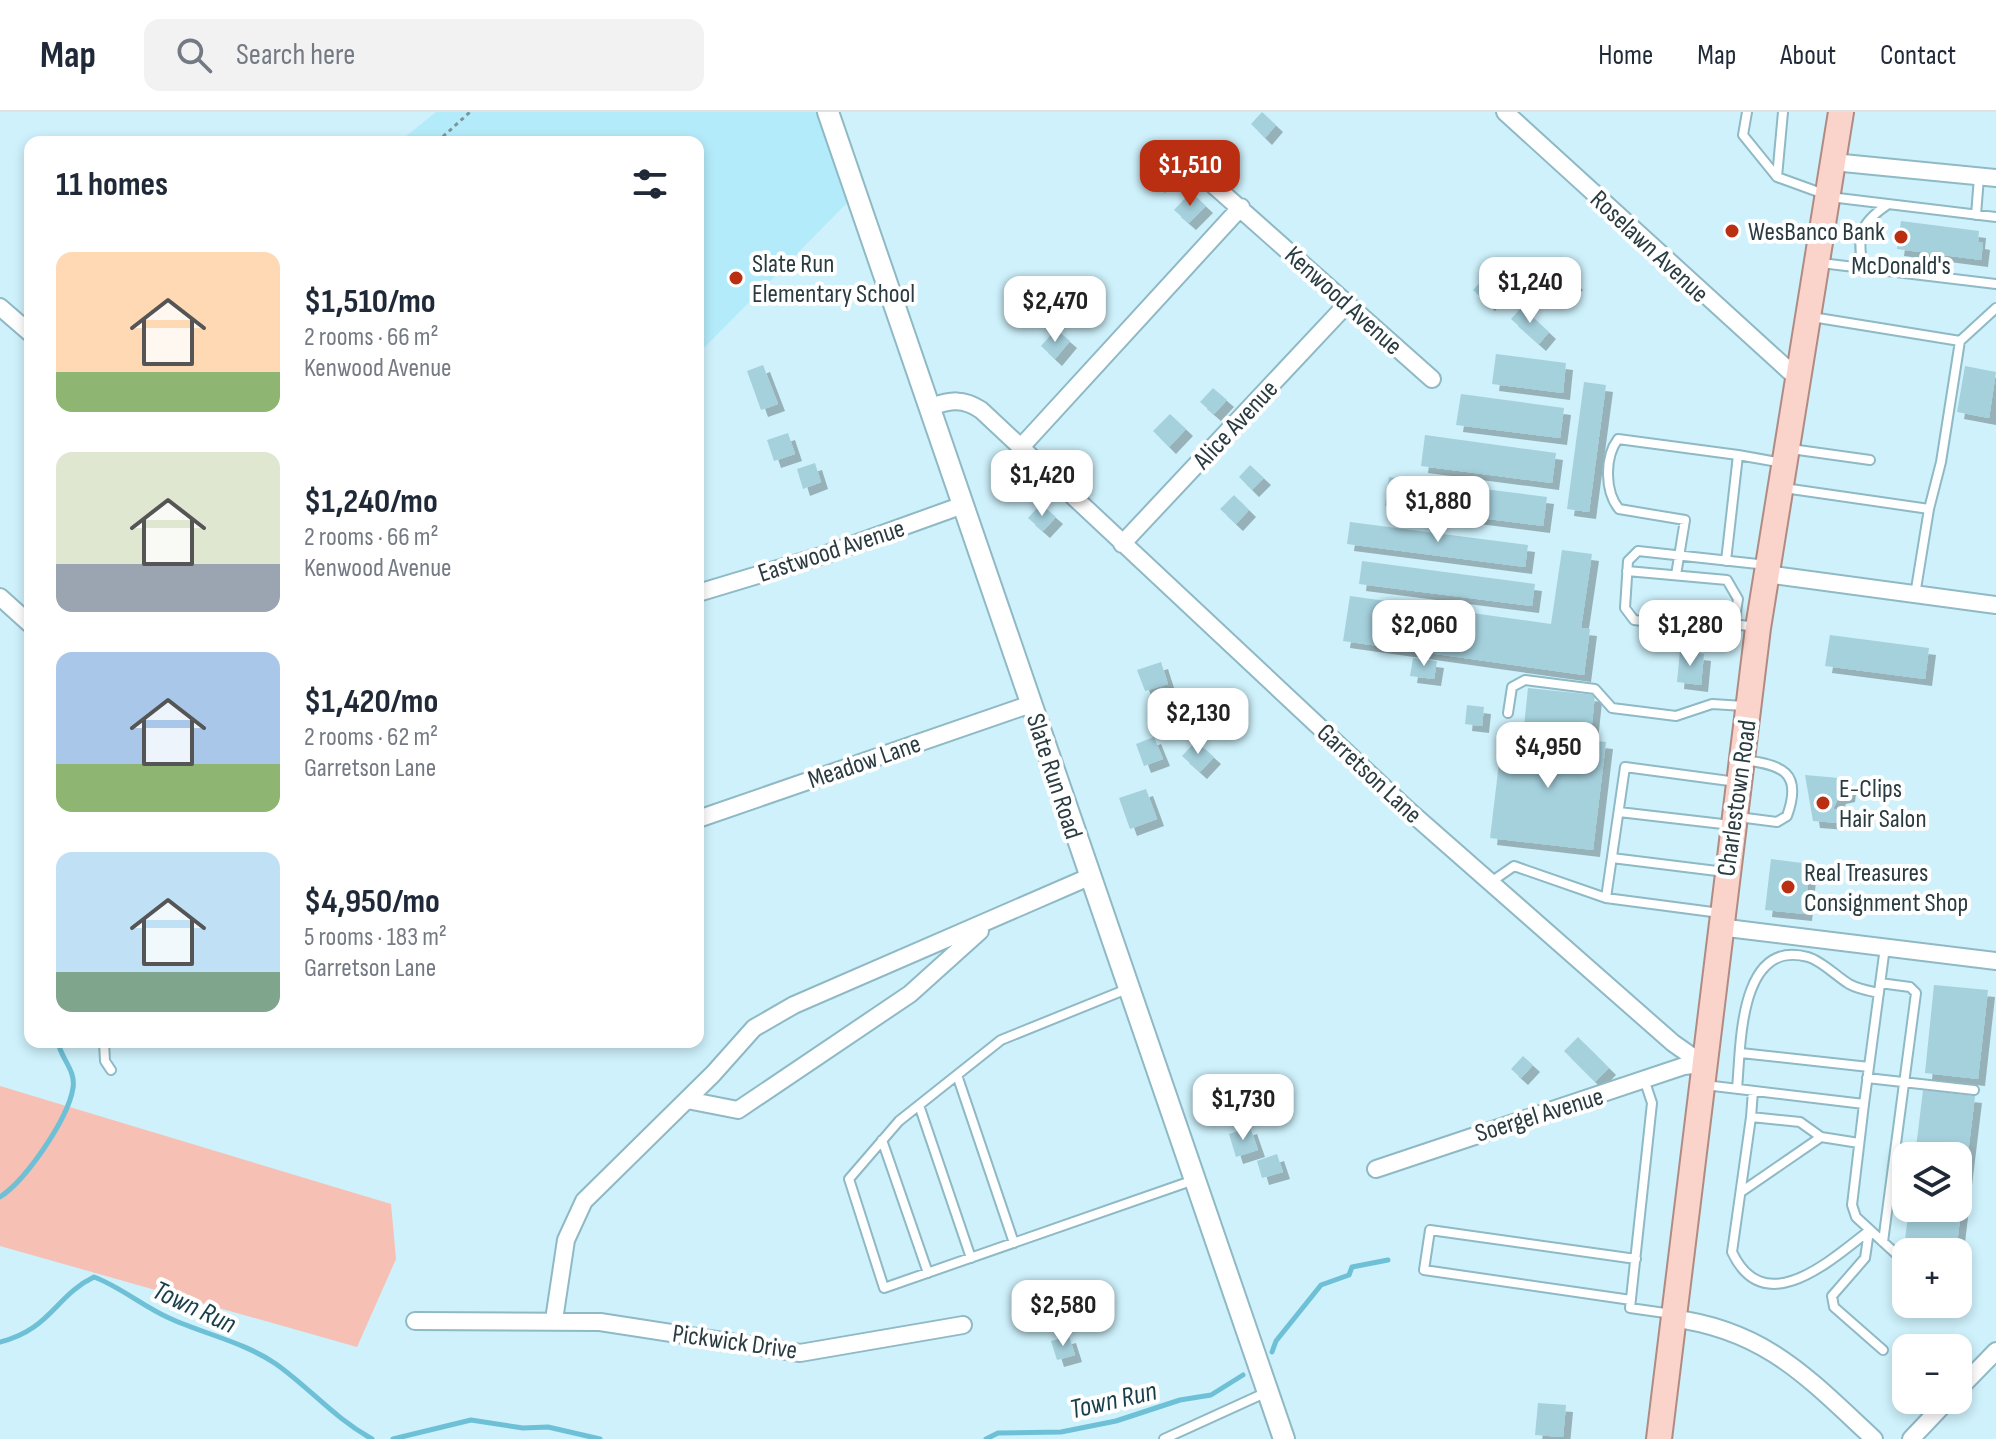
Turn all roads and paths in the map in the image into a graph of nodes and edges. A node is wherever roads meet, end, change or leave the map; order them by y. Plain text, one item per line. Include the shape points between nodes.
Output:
1 (470, 112) edge
2 (828, 112) edge
3 (1505, 112) edge
4 (1747, 112) edge
5 (1783, 112) edge
6 (1841, 112) edge
7 (444, 136) edge
8 (1183, 158) dead end
9 (1833, 162) junction
10 (1777, 177) junction
11 (1988, 177) edge
12 (1827, 196) junction
13 (1888, 204) junction
14 (1241, 207) junction
15 (1976, 215) junction
16 (1996, 217) edge
17 (1816, 262) junction
18 (1863, 269) junction
19 (1996, 284) edge
20 (1348, 303) junction
21 (0, 307) edge
22 (1996, 308) edge
23 (1807, 316) junction
24 (24, 328) edge
25 (1960, 341) junction
26 (1797, 378) junction
27 (1432, 379) dead end
28 (930, 407) junction
29 (1021, 447) junction
30 (1738, 455) junction
31 (1870, 460) dead end
32 (1783, 466) junction
33 (963, 505) junction
34 (1929, 509) junction
35 (1122, 544) junction
36 (1679, 556) junction
37 (1726, 561) junction
38 (1767, 570) junction
39 (1627, 571) junction
40 (1676, 575) junction
41 (704, 591) edge
42 (1915, 595) junction
43 (0, 597) edge
44 (1996, 605) edge
45 (24, 619) edge
46 (1734, 624) junction
47 (1758, 628) junction
48 (1031, 704) junction
49 (1748, 707) junction
50 (1508, 713) dead end
51 (1740, 771) junction
52 (1619, 812) junction
53 (704, 817) edge
54 (1733, 821) junction
55 (1612, 858) junction
56 (1726, 872) junction
57 (1089, 877) junction
58 (1491, 883) junction
59 (1606, 898) junction
60 (1720, 920) junction
61 (990, 922) junction
62 (1885, 947) junction
63 (1996, 961) edge
64 (1129, 988) junction
65 (1879, 988) junction
66 (104, 1048) edge
67 (1741, 1053) junction
68 (1869, 1067) junction
69 (111, 1070) dead end
70 (1701, 1074) junction
71 (957, 1075) junction
72 (1867, 1078) junction
73 (1645, 1082) junction
74 (1904, 1082) junction
75 (1737, 1089) junction
76 (1974, 1090) dead end
77 (1753, 1091) junction
78 (687, 1100) junction
79 (1864, 1104) junction
80 (919, 1105) junction
81 (1751, 1117) junction
82 (1821, 1137) junction
83 (882, 1140) junction
84 (1859, 1143) junction
85 (1376, 1169) dead end
86 (1195, 1180) junction
87 (1741, 1192) junction
88 (1870, 1230) junction
89 (1883, 1242) junction
90 (1014, 1243) junction
91 (1892, 1250) edge
92 (971, 1258) junction
93 (1636, 1259) junction
94 (928, 1273) junction
95 (1631, 1300) junction
96 (1672, 1316) junction
97 (554, 1320) junction
98 (415, 1321) dead end
99 (963, 1325) dead end
100 (1883, 1350) dead end
101 (1996, 1351) edge
102 (1972, 1376) edge
103 (1268, 1392) junction
104 (1935, 1414) edge
105 (1164, 1439) edge
106 (1284, 1439) edge
107 (1659, 1439) edge
108 (1874, 1439) edge
109 (1911, 1439) edge

1 - 7 path
2 - 28 street, Slate Run Road
3 - 26 street, Roselawn Avenue
4 - 10 lane via 1743,135
5 - 10 lane
6 - 9 main road, Charlestown Road
8 - 14 street, Kenwood Avenue
9 - 11 street
9 - 12 main road, Charlestown Road
10 - 12 lane
11 - 15 lane
12 - 13 lane
12 - 17 main road, Charlestown Road
13 - 15 lane
13 - 18 lane via 1861,227
14 - 20 street, Kenwood Avenue
14 - 29 street
15 - 16 lane
17 - 18 lane
17 - 23 main road, Charlestown Road
18 - 19 lane
20 - 27 street, Kenwood Avenue
20 - 35 street, Alice Avenue
21 - 24 street
22 - 25 lane
23 - 25 lane
23 - 26 main road, Charlestown Road
25 - 34 lane
26 - 32 main road, Charlestown Road
28 - 29 street, Garretson Lane via 967,401
28 - 33 street, Slate Run Road
29 - 35 street, Garretson Lane
30 - 32 lane
30 - 36 lane via 1618,439 1613,445 1607,489 1612,501 1619,509 1685,520
30 - 37 lane
31 - 32 lane
32 - 34 lane
32 - 38 main road, Charlestown Road
33 - 41 street, Eastwood Avenue
33 - 48 street, Slate Run Road
34 - 42 lane
35 - 58 street, Garretson Lane
36 - 37 lane
36 - 39 lane via 1638,551
36 - 40 lane
37 - 38 lane
38 - 42 street
38 - 47 main road, Charlestown Road
39 - 40 lane
39 - 46 lane via 1625,608 1634,620 1722,631
40 - 46 lane via 1727,580 1738,599
42 - 44 street
43 - 45 street
46 - 47 lane
47 - 49 main road, Charlestown Road
48 - 53 street, Meadow Lane
48 - 57 street, Slate Run Road
49 - 50 lane via 1712,704 1676,716 1612,708 1595,689 1525,680 1512,687
49 - 51 main road, Charlestown Road
51 - 52 lane via 1625,767
51 - 54 main road, Charlestown Road
51 - 54 lane via 1773,764 1783,769 1790,776 1790,806 1777,822
52 - 54 lane
52 - 55 lane
54 - 56 main road, Charlestown Road
55 - 56 lane
55 - 59 lane
56 - 60 main road, Charlestown Road
57 - 61 street
57 - 64 street, Slate Run Road
58 - 59 lane via 1514,866
58 - 70 street, Garretson Lane via 1673,1043
59 - 60 lane
60 - 62 street
60 - 70 main road, Charlestown Road
61 - 78 street via 794,1005 754,1028
61 - 78 street via 910,994 738,1110
62 - 63 street
62 - 65 lane
64 - 71 lane via 1001,1040
64 - 86 street, Slate Run Road
65 - 67 lane via 1853,987 1810,958 1778,958 1768,964 1746,1000
65 - 68 lane
65 - 74 lane via 1910,987 1916,993
66 - 69 lane
67 - 68 lane
67 - 75 lane
68 - 72 lane
70 - 73 street, Soergel Avenue via 1684,1066
70 - 75 lane
70 - 96 main road, Charlestown Road
71 - 80 lane
71 - 90 lane
72 - 74 lane
72 - 79 lane
73 - 85 street, Soergel Avenue
73 - 93 lane via 1652,1103
74 - 76 lane
74 - 89 lane
75 - 77 lane
77 - 79 lane
77 - 81 lane
78 - 97 street via 584,1201 566,1240
79 - 84 lane
80 - 83 lane
80 - 92 lane
81 - 82 lane via 1800,1122
81 - 87 lane
82 - 84 lane
82 - 87 lane
83 - 94 lane
83 - 94 lane via 849,1179 884,1288
84 - 88 lane via 1852,1205
86 - 90 lane
86 - 103 street, Slate Run Road
87 - 88 lane via 1732,1252 1740,1269 1755,1280 1790,1282 1812,1275
88 - 89 lane
88 - 100 lane via 1865,1258 1832,1296 1834,1307
89 - 91 lane
90 - 92 lane
92 - 94 lane
93 - 95 lane
93 - 95 lane via 1430,1230 1424,1270
95 - 96 lane via 1630,1308
96 - 107 main road, Charlestown Road
96 - 108 street via 1764,1345
97 - 98 street, Pickwick Drive
97 - 99 street, Pickwick Drive via 634,1326 800,1353
101 - 102 street
103 - 105 lane
103 - 106 street, Slate Run Road
104 - 109 street

